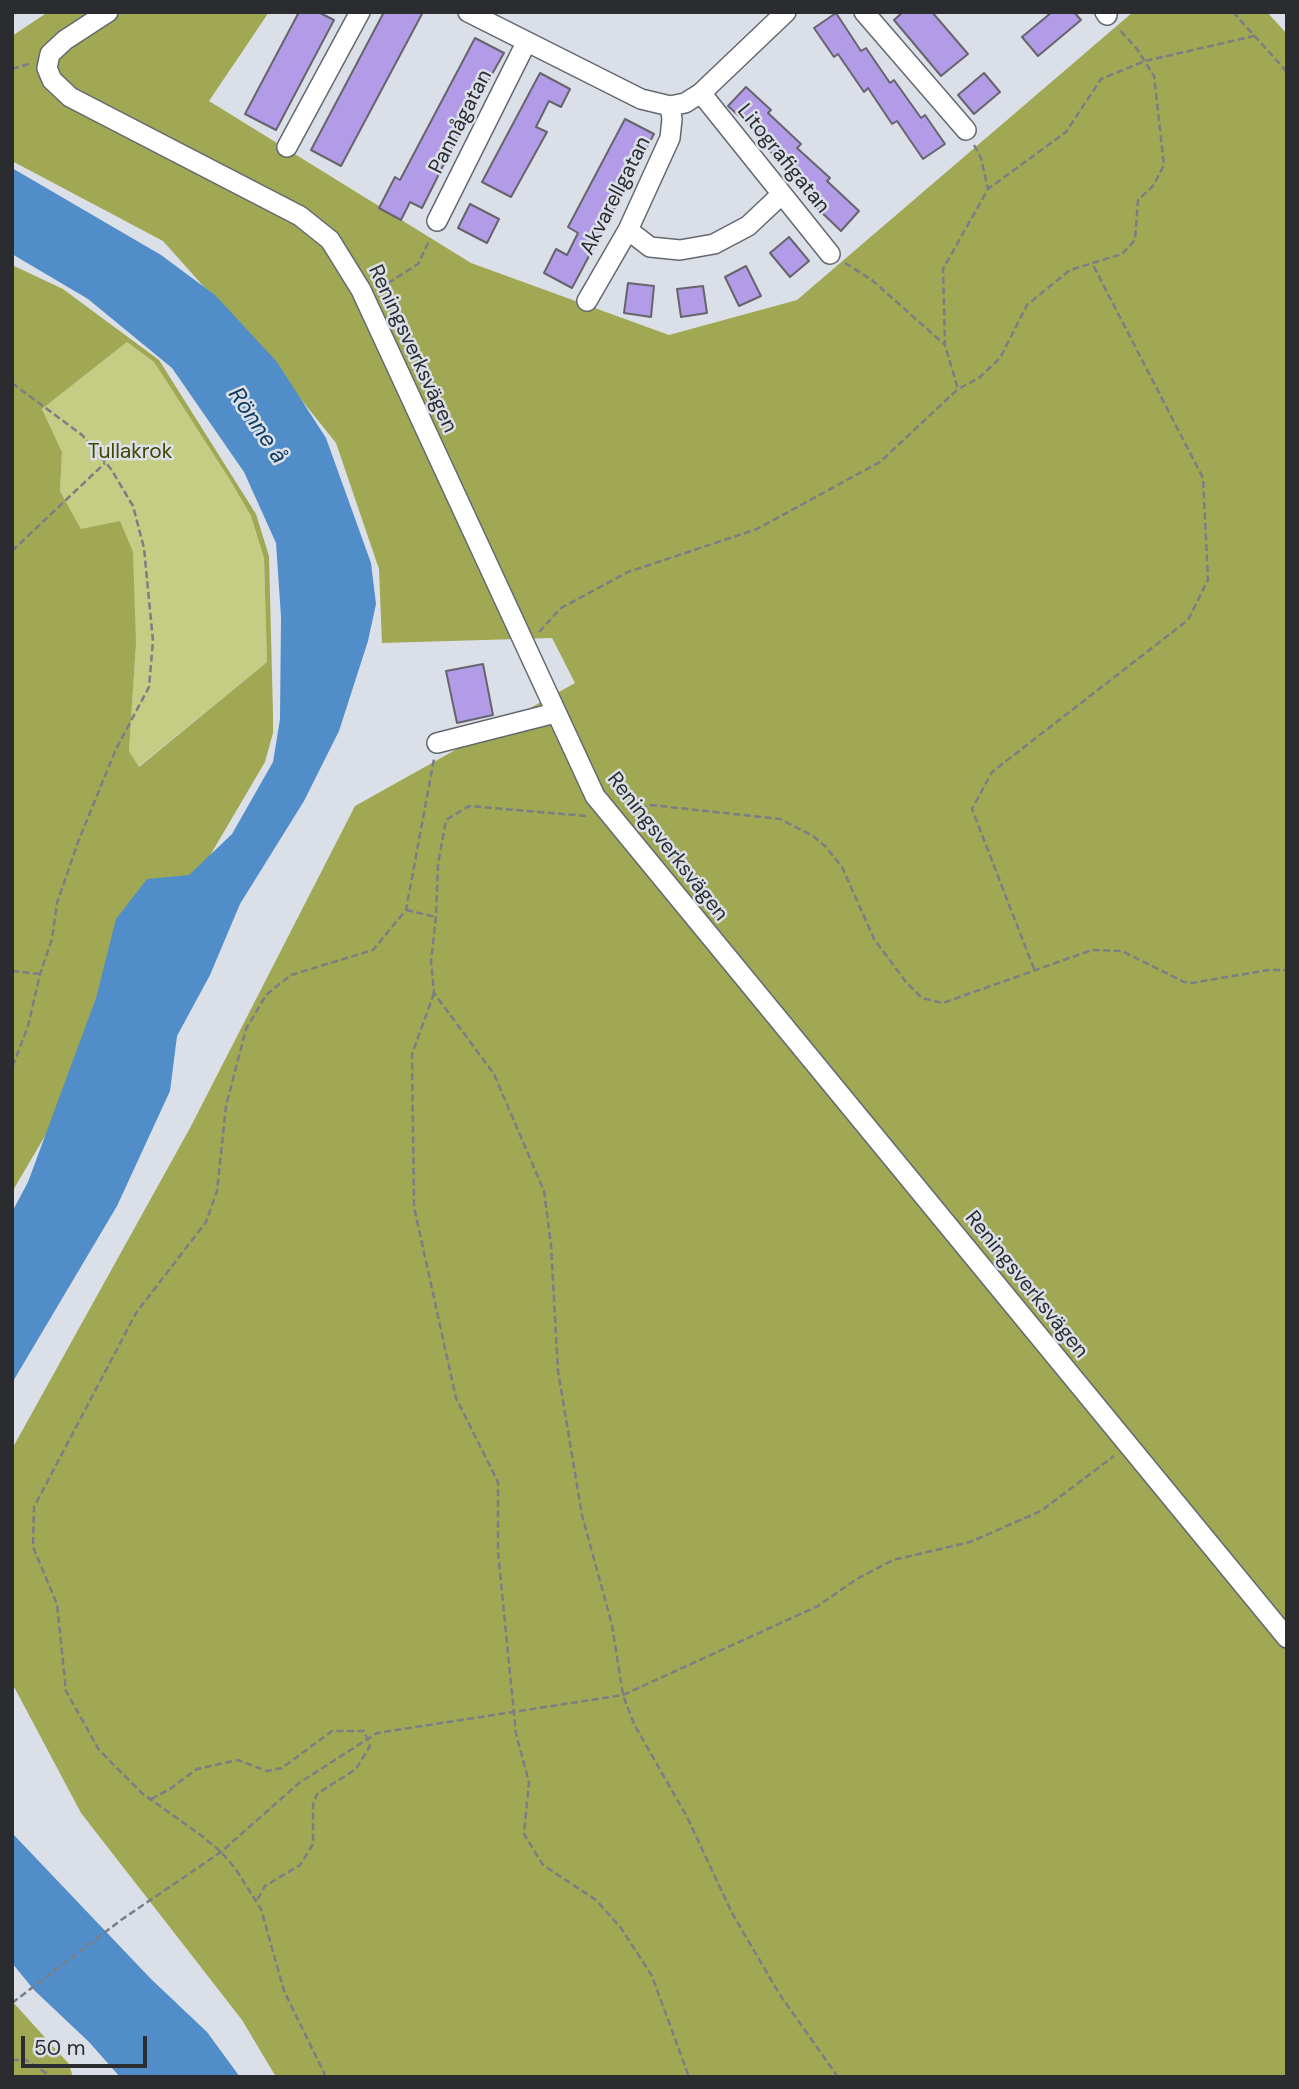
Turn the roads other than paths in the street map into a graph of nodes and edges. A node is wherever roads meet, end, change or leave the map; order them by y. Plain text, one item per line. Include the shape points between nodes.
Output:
1 (108, 12) edge
2 (360, 12) edge
3 (468, 12) edge
4 (786, 12) edge
5 (864, 12) edge
6 (526, 43) junction
7 (701, 93) junction
8 (670, 106) junction
9 (966, 130) road end
10 (287, 147) dead end
11 (782, 194) junction
12 (436, 221) road end
13 (628, 229) junction
14 (830, 254) road end
15 (587, 302) dead end
16 (555, 713) junction
17 (437, 743) road end
18 (1287, 1638) edge

1 - 16 street, Reningsverksvägen via 48,57 52,80 70,97 310,221 330,240 357,282
2 - 10 street
3 - 6 street
4 - 7 street
5 - 9 street
6 - 8 street via 641,99
6 - 12 street, Pannågatan
7 - 8 street
7 - 11 street, Litografigatan
8 - 13 street, Akvarellgatan via 670,138
11 - 13 street via 748,226 715,244 680,250 650,247
11 - 14 street, Litografigatan
13 - 15 street, Akvarellgatan
16 - 17 street
16 - 18 street, Reningsverksvägen via 595,796 611,818

